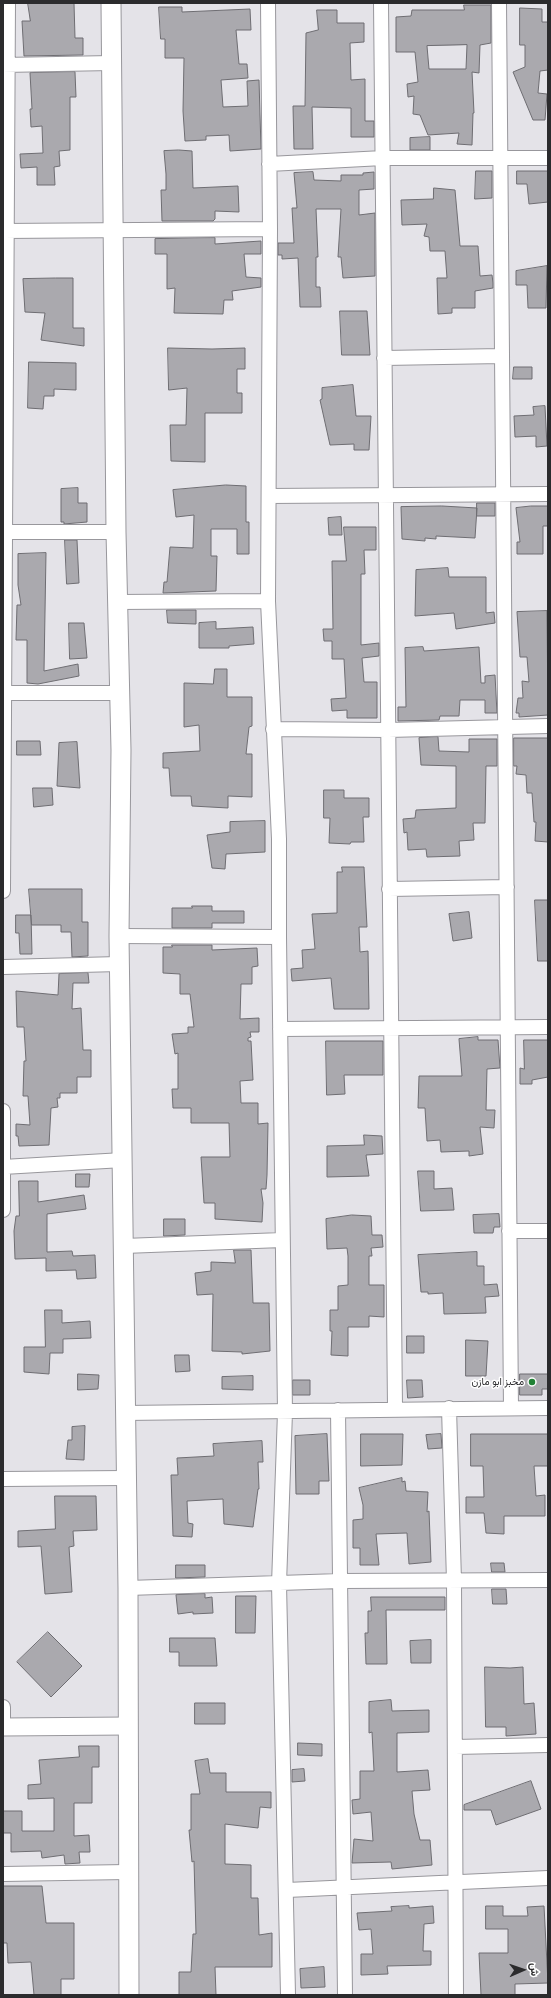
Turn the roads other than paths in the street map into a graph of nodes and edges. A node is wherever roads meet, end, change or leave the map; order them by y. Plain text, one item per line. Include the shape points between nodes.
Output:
1 (8, 3) edge
2 (111, 3) edge
3 (268, 3) edge
4 (381, 3) edge
5 (499, 3) edge
6 (112, 62) junction
7 (6, 65) edge
8 (500, 157) junction
9 (383, 158) junction
10 (548, 158) edge
11 (269, 164) junction
12 (270, 229) junction
13 (6, 231) edge
14 (113, 231) junction
15 (502, 356) junction
16 (384, 358) junction
17 (503, 494) junction
18 (548, 494) edge
19 (269, 496) junction
20 (385, 496) junction
21 (4, 532) edge
22 (116, 532) junction
23 (268, 601) junction
24 (117, 602) junction
25 (4, 693) edge
26 (119, 693) junction
27 (548, 726) edge
28 (506, 727) junction
29 (273, 729) junction
30 (388, 730) junction
31 (507, 887) junction
32 (389, 889) junction
33 (3, 891) edge
34 (119, 936) junction
35 (278, 937) junction
36 (119, 964) junction
37 (3, 967) edge
38 (508, 1027) junction
39 (548, 1027) edge
40 (391, 1028) junction
41 (280, 1029) junction
42 (3, 1111) edge
43 (123, 1160) junction
44 (3, 1166) edge
45 (3, 1210) edge
46 (509, 1231) junction
47 (548, 1231) edge
48 (282, 1240) junction
49 (124, 1246) junction
50 (395, 1408) junction
51 (449, 1408) junction
52 (511, 1408) junction
53 (548, 1408) edge
54 (338, 1410) junction
55 (124, 1412) junction
56 (285, 1412) junction
57 (125, 1478) junction
58 (3, 1479) edge
59 (548, 1580) edge
60 (340, 1581) junction
61 (454, 1581) junction
62 (279, 1584) junction
63 (128, 1588) junction
64 (3, 1707) edge
65 (128, 1726) junction
66 (3, 1727) edge
67 (548, 1745) edge
68 (455, 1747) junction
69 (127, 1872) junction
70 (3, 1874) edge
71 (548, 1878) edge
72 (455, 1881) junction
73 (344, 1888) junction
74 (287, 1890) junction
75 (129, 1995) edge
76 (288, 1995) edge
77 (345, 1995) edge
78 (456, 1995) edge

1 - 7 street
2 - 6 main road
3 - 11 street
4 - 9 street
5 - 8 street
6 - 7 street
6 - 14 main road
7 - 13 street
8 - 9 street
8 - 10 street
8 - 15 street
9 - 11 street
9 - 16 street
11 - 12 street
12 - 14 street
12 - 19 street
13 - 14 street
13 - 21 street
14 - 22 main road
15 - 16 street
15 - 17 street
16 - 20 street
17 - 18 street
17 - 20 street
17 - 28 street
19 - 20 street
19 - 23 street
20 - 30 street
21 - 22 street
21 - 25 street
22 - 24 main road
23 - 24 street
23 - 29 street
24 - 26 main road
25 - 26 street
25 - 33 street
26 - 34 main road
27 - 28 street
28 - 30 street
28 - 31 street
29 - 30 street
29 - 35 street via 279,839
30 - 32 street
31 - 32 street
31 - 38 street
32 - 40 street
34 - 35 street
34 - 36 main road
35 - 41 street
36 - 37 street
36 - 43 main road
38 - 39 street
38 - 40 street
38 - 46 street
40 - 41 street
40 - 50 street
41 - 48 street
42 - 44 street
43 - 44 street
43 - 49 main road
44 - 45 street
46 - 47 street
46 - 52 street
48 - 49 street
48 - 56 street
49 - 55 main road
50 - 51 street
50 - 54 street
51 - 52 street
51 - 61 street
52 - 53 street
54 - 56 street
54 - 60 street
55 - 56 street
55 - 57 main road
56 - 62 street
57 - 58 street
57 - 63 main road
59 - 61 street
60 - 61 street
60 - 62 street
60 - 73 street
61 - 68 street
62 - 63 street
62 - 74 street
63 - 65 main road
64 - 66 street
65 - 66 street
65 - 69 main road
67 - 68 street
68 - 72 street
69 - 70 street
69 - 75 main road
71 - 72 street
72 - 73 street
72 - 78 street
73 - 74 street
73 - 77 street
74 - 76 street

